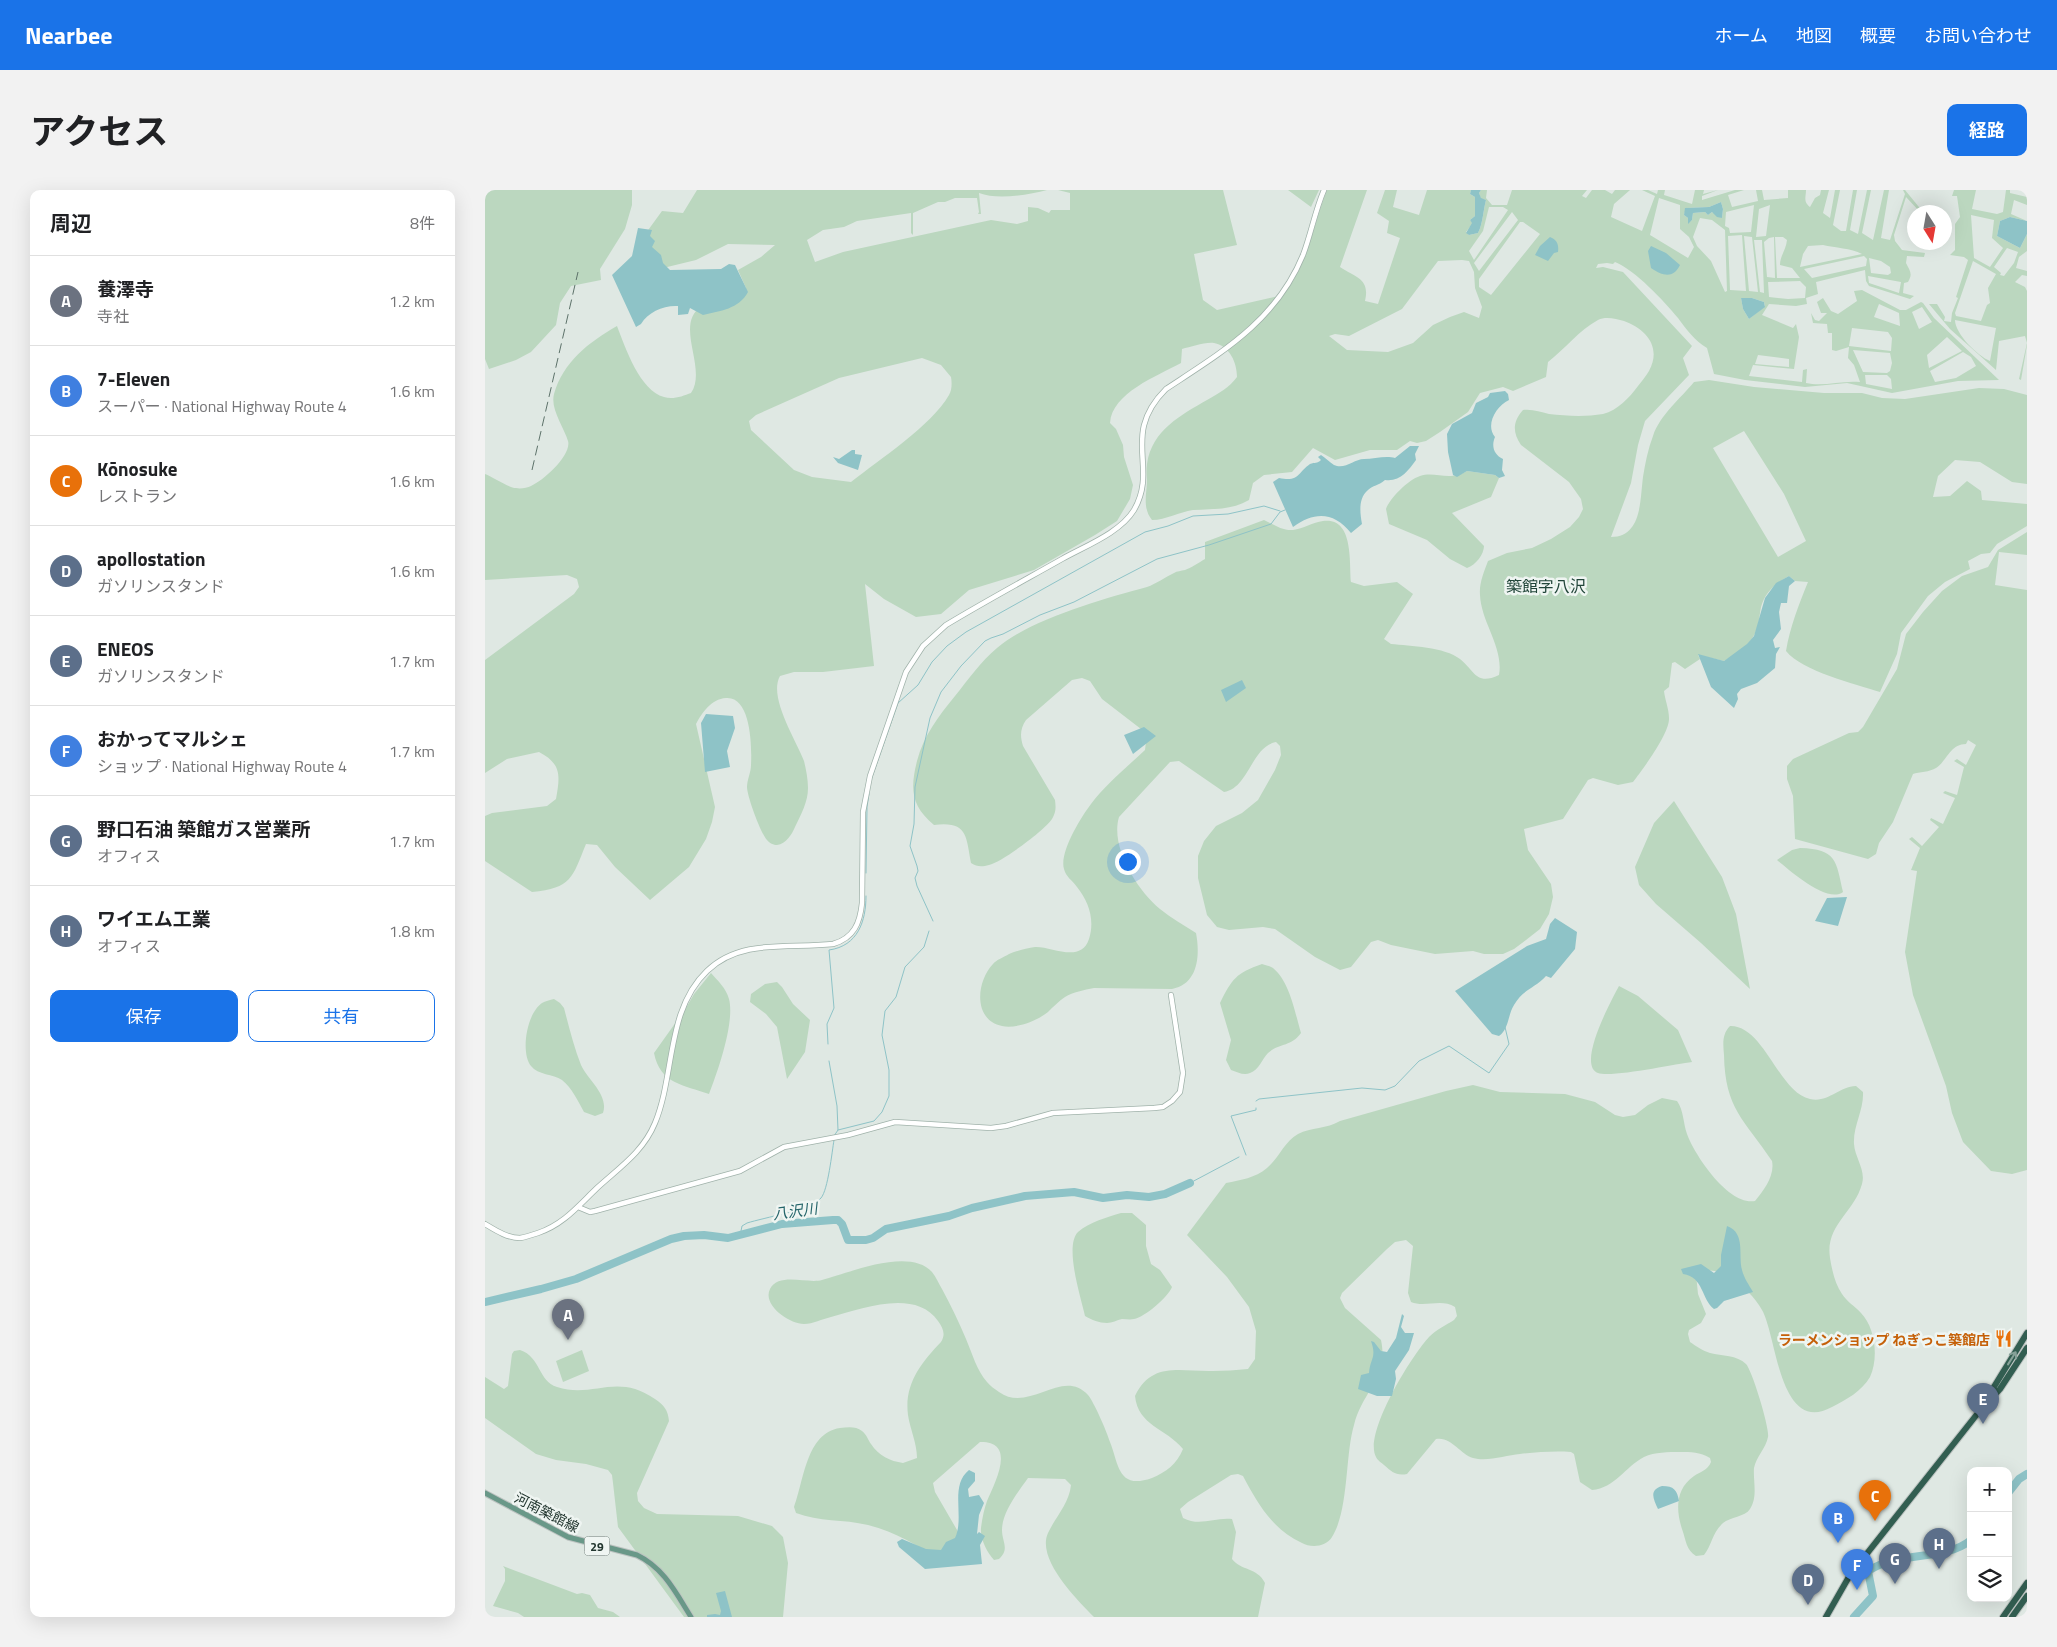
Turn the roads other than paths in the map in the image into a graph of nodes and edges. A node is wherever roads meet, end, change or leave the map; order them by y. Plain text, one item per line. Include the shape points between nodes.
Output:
1 (1324, 190) edge
2 (1171, 996) dead end
3 (578, 1208) junction
4 (485, 1224) edge
5 (2027, 1326) edge
6 (2027, 1333) edge
7 (2023, 1341) junction
8 (2026, 1350) edge
9 (1978, 1413) junction
10 (485, 1493) edge
11 (2027, 1583) edge
12 (2027, 1596) edge
13 (691, 1617) edge
14 (1826, 1617) edge
15 (2003, 1617) edge
16 (2012, 1617) edge

1 - 3 street via 1303,255 1274,305 1238,341 1166,390 1148,411 1141,436 1141,491 1125,520 1095,541 946,625 915,657 900,687 866,793 863,903 855,930 844,940 833,944 751,949 727,957 707,971 695,985 682,1010 661,1106 647,1139 635,1156
2 - 3 street via 1183,1079 1177,1096 1163,1107 1053,1113 991,1128 895,1122 784,1147 739,1171 595,1211
3 - 4 street via 553,1227 521,1238 505,1235
5 - 7 highway
6 - 7 highway
9 -> 7 highway
8 - 9 highway via 2000,1389
9 - 14 highway via 1851,1575
10 - 13 main road, 河南築館線 / 29 via 568,1536 647,1560 665,1576
11 - 15 highway
12 - 16 highway

